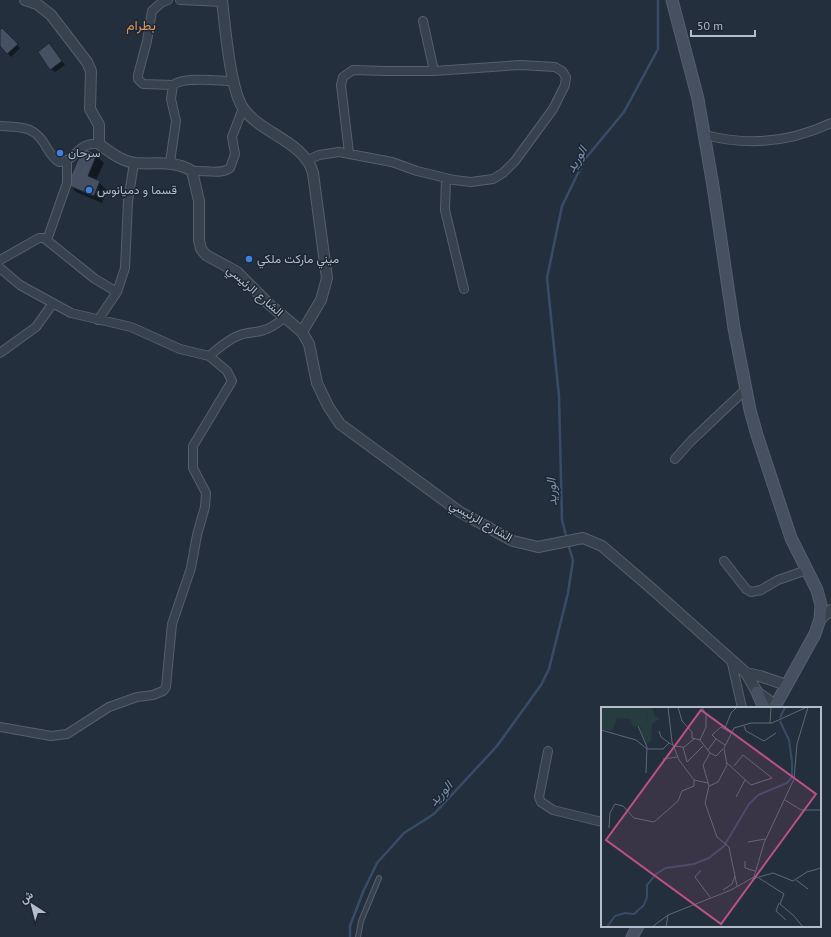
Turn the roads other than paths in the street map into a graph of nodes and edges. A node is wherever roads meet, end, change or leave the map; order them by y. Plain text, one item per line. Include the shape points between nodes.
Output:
1 (25, 0) edge
2 (168, 0) edge
3 (180, 0) edge
4 (672, 0) edge
5 (222, 1) edge
6 (423, 20) dead end
7 (434, 70) junction
8 (234, 81) junction
9 (173, 85) junction
10 (243, 108) junction
11 (831, 123) edge
12 (0, 126) edge
13 (704, 135) junction
14 (99, 144) junction
15 (349, 153) junction
16 (308, 160) junction
17 (67, 161) junction
18 (170, 162) junction
19 (134, 163) junction
20 (192, 171) junction
21 (446, 178) junction
22 (47, 240) junction
23 (0, 260) edge
24 (0, 268) edge
25 (464, 289) dead end
26 (117, 292) junction
27 (53, 304) junction
28 (285, 317) junction
29 (98, 320) junction
30 (302, 332) junction
31 (0, 353) edge
32 (209, 356) junction
33 (746, 389) junction
34 (675, 460) dead end
35 (724, 561) dead end
36 (807, 570) junction
37 (831, 610) edge
38 (820, 619) junction
39 (731, 659) junction
40 (746, 673) junction
41 (786, 685) junction
42 (757, 692) junction
43 (742, 707) edge
44 (764, 707) edge
45 (775, 707) edge
46 (0, 727) edge
47 (548, 751) dead end
48 (601, 822) edge
49 (379, 878) dead end
50 (637, 927) edge
51 (358, 937) edge
52 (632, 937) edge

1 - 14 street via 36,4 51,15 91,71 90,109 99,125
2 - 9 street via 152,11 147,41 138,67 138,80 143,84
3 - 5 street
4 - 13 main road via 698,99
5 - 8 street
6 - 7 street
7 - 15 street via 385,72 361,69 347,73 341,85
7 - 21 street via 520,65 555,67 566,77 565,85 553,109 503,174 493,179 472,182
8 - 9 street via 189,80 179,81
8 - 10 street
9 - 18 street via 171,99 176,121
10 - 16 street via 252,118
10 - 20 street via 232,137 235,154 230,168 222,172
11 - 13 street via 798,136 772,141
12 - 17 street via 25,128 36,132 56,160
13 - 33 main road
14 - 17 street via 91,143 84,146
14 - 19 street via 118,158
15 - 16 street via 329,152
15 - 21 street via 392,162
16 - 30 street via 314,177 327,278 321,300
17 - 22 street via 67,182
18 - 19 street
18 - 20 street
19 - 26 street via 128,201 125,268
20 - 28 street, الشارع الرئيسي via 199,200 201,249 206,255 237,272
21 - 25 street via 445,210
22 - 23 street via 39,238
22 - 26 street via 95,280
24 - 27 street
26 - 29 street
27 - 29 street via 71,313
27 - 31 street via 36,327
28 - 30 street, الشارع الرئيسي
28 - 32 street via 275,326 263,331 239,335
29 - 32 street via 131,327 180,349
30 - 39 street, الشارع الرئيسي via 309,344 314,375 322,395 340,424 460,512 500,535 533,547 583,538 593,542 610,553
32 - 46 street via 227,371 232,381 193,446 193,468 206,493 205,507 191,568 172,624 166,687 154,695 137,697 110,707 67,734 51,736
33 - 34 street via 691,441
33 - 36 main road via 767,467 791,538
35 - 36 street via 751,592
36 - 38 main road via 821,605
37 - 38 street
38 - 41 main road via 815,634
39 - 40 street
39 - 43 street
40 - 41 street
40 - 42 street
41 - 45 main road
42 - 44 main road
42 - 45 street
47 - 48 street via 539,797 541,802 553,810
49 - 51 lane via 361,920
50 - 52 main road

